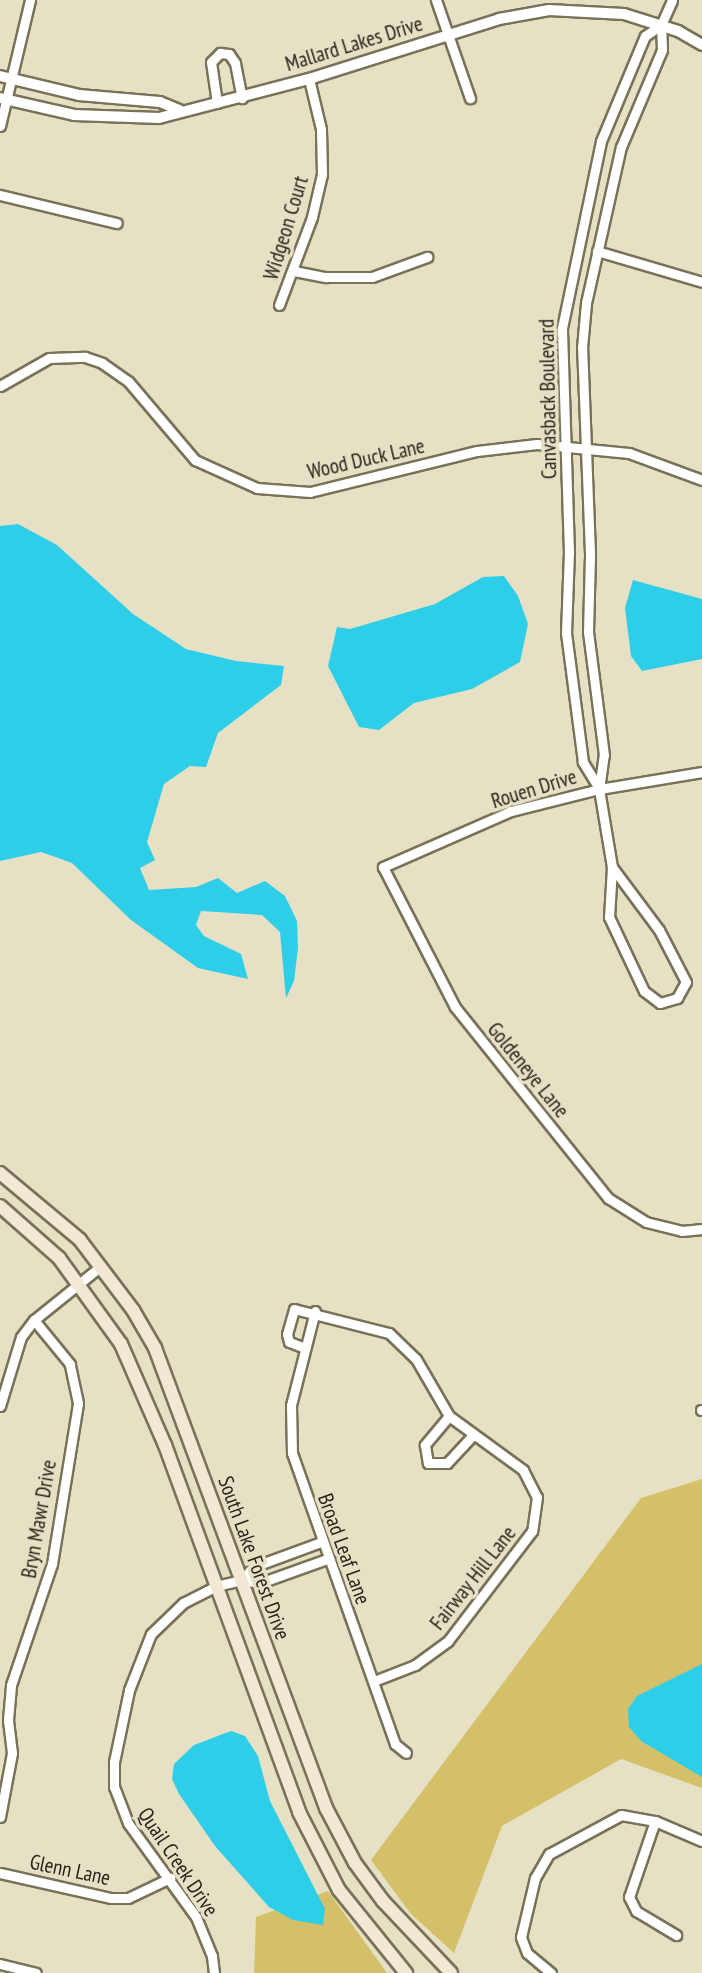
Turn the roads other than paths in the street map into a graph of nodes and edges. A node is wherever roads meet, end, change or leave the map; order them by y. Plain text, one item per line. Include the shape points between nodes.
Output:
1 (30, 0) edge
2 (436, 0) edge
3 (673, 0) edge
4 (661, 25) junction
5 (447, 35) junction
6 (702, 45) edge
7 (0, 76) edge
8 (12, 79) junction
9 (309, 79) junction
10 (242, 98) junction
11 (470, 98) dead end
12 (3, 99) edge
13 (217, 103) junction
14 (179, 110) junction
15 (0, 126) edge
16 (0, 195) edge
17 (117, 223) dead end
18 (597, 251) junction
19 (426, 257) dead end
20 (294, 271) junction
21 (702, 282) edge
22 (279, 305) dead end
23 (2, 384) edge
24 (565, 443) junction
25 (586, 446) junction
26 (702, 480) edge
27 (702, 772) edge
28 (599, 789) junction
29 (383, 867) joint
30 (612, 867) junction
31 (0, 1173) edge
32 (0, 1206) edge
33 (702, 1229) edge
34 (101, 1266) junction
35 (80, 1283) junction
36 (315, 1311) junction
37 (34, 1320) junction
38 (305, 1348) junction
39 (0, 1406) edge
40 (449, 1416) junction
41 (472, 1436) junction
42 (321, 1542) junction
43 (327, 1559) junction
44 (242, 1580) junction
45 (216, 1586) junction
46 (374, 1681) junction
47 (406, 1753) dead end
48 (0, 1817) edge
49 (655, 1821) junction
50 (702, 1841) edge
51 (0, 1872) edge
52 (170, 1878) junction
53 (676, 1935) dead end
54 (0, 1964) edge
55 (36, 1973) edge
56 (214, 1973) edge
57 (406, 1973) edge
58 (451, 1973) edge
59 (551, 1973) edge

1 - 8 street
2 - 5 street
3 - 4 street, Canvasback Boulevard
4 - 5 street, Mallard Lakes Drive via 614,12 568,9 511,16
4 - 6 street, Mallard Lakes Drive
4 - 18 street, Canvasback Boulevard via 662,50 621,147
4 - 24 street, Canvasback Boulevard via 645,36 611,112 576,247 562,328
5 - 9 street, Mallard Lakes Drive
5 - 11 street
7 - 8 street, Mallard Lakes Drive
8 - 12 street
8 - 14 street, Mallard Lakes Drive via 93,97 160,102
9 - 10 street, Mallard Lakes Drive
9 - 20 street, Widgeon Court via 321,129 321,174
10 - 13 street, Mallard Lakes Drive
10 - 13 street via 235,63 229,54 220,53 211,61
12 - 14 street, Mallard Lakes Drive via 74,115 120,119 159,118
12 - 15 street
13 - 14 street, Mallard Lakes Drive
16 - 17 street
18 - 21 street
18 - 25 street, Canvasback Boulevard via 582,348
19 - 20 street via 372,277 326,277
20 - 22 street, Widgeon Court
23 - 24 street, Wood Duck Lane via 49,358 85,357 102,363 128,381 195,460 234,481 288,492 310,492 477,451
24 - 25 street, Wood Duck Lane
24 - 28 street, Canvasback Boulevard via 566,633 583,762
25 - 26 street, Wood Duck Lane via 629,453
25 - 28 street, Canvasback Boulevard via 588,632 604,755
27 - 28 street, Rouen Drive
28 - 29 street, Rouen Drive via 511,811
28 - 30 street, Canvasback Boulevard
29 - 33 street, Goldeneye Lane via 455,1007 608,1198 646,1222 682,1231
30 - 30 street, Canvasback Boulevard via 659,930 686,982 677,998 660,1003 644,991 610,917
31 - 34 main road, South Lake Forest Drive via 65,1224
32 - 35 main road, South Lake Forest Drive via 44,1242
34 - 35 street
34 - 44 main road, South Lake Forest Drive via 133,1310 162,1364
35 - 37 street
35 - 45 main road, South Lake Forest Drive via 135,1371
36 - 38 street, Broad Leaf Lane
36 - 38 street via 294,1309 289,1316 289,1342
36 - 40 street via 371,1325 404,1345
37 - 39 street via 15,1348
37 - 48 street, Bryn Mawr Drive via 70,1364 78,1403 52,1564 12,1685 10,1775
38 - 42 street, Broad Leaf Lane via 289,1431
40 - 41 street
40 - 41 street via 425,1445 428,1463 447,1464
41 - 46 street, Fairway Hill Lane via 523,1470 537,1497 532,1531 448,1641 415,1665
42 - 43 street, Broad Leaf Lane
42 - 44 street via 253,1567
43 - 44 street via 260,1583
43 - 46 street, Broad Leaf Lane
44 - 45 street, Quail Creek Drive
44 - 58 main road, South Lake Forest Drive via 326,1808 346,1849 383,1901
45 - 52 street, Quail Creek Drive via 173,1611 151,1634 129,1690 114,1762 114,1787 128,1823
45 - 57 main road, South Lake Forest Drive via 278,1763 321,1857 350,1906
46 - 47 street, Broad Leaf Lane via 395,1744
49 - 50 street
49 - 53 street via 629,1898 636,1911
49 - 59 street via 625,1815 611,1818 546,1858 535,1878 521,1937 527,1953
51 - 52 street, Glenn Lane via 111,1898 128,1898
52 - 56 street, Quail Creek Drive via 205,1934
54 - 55 street

